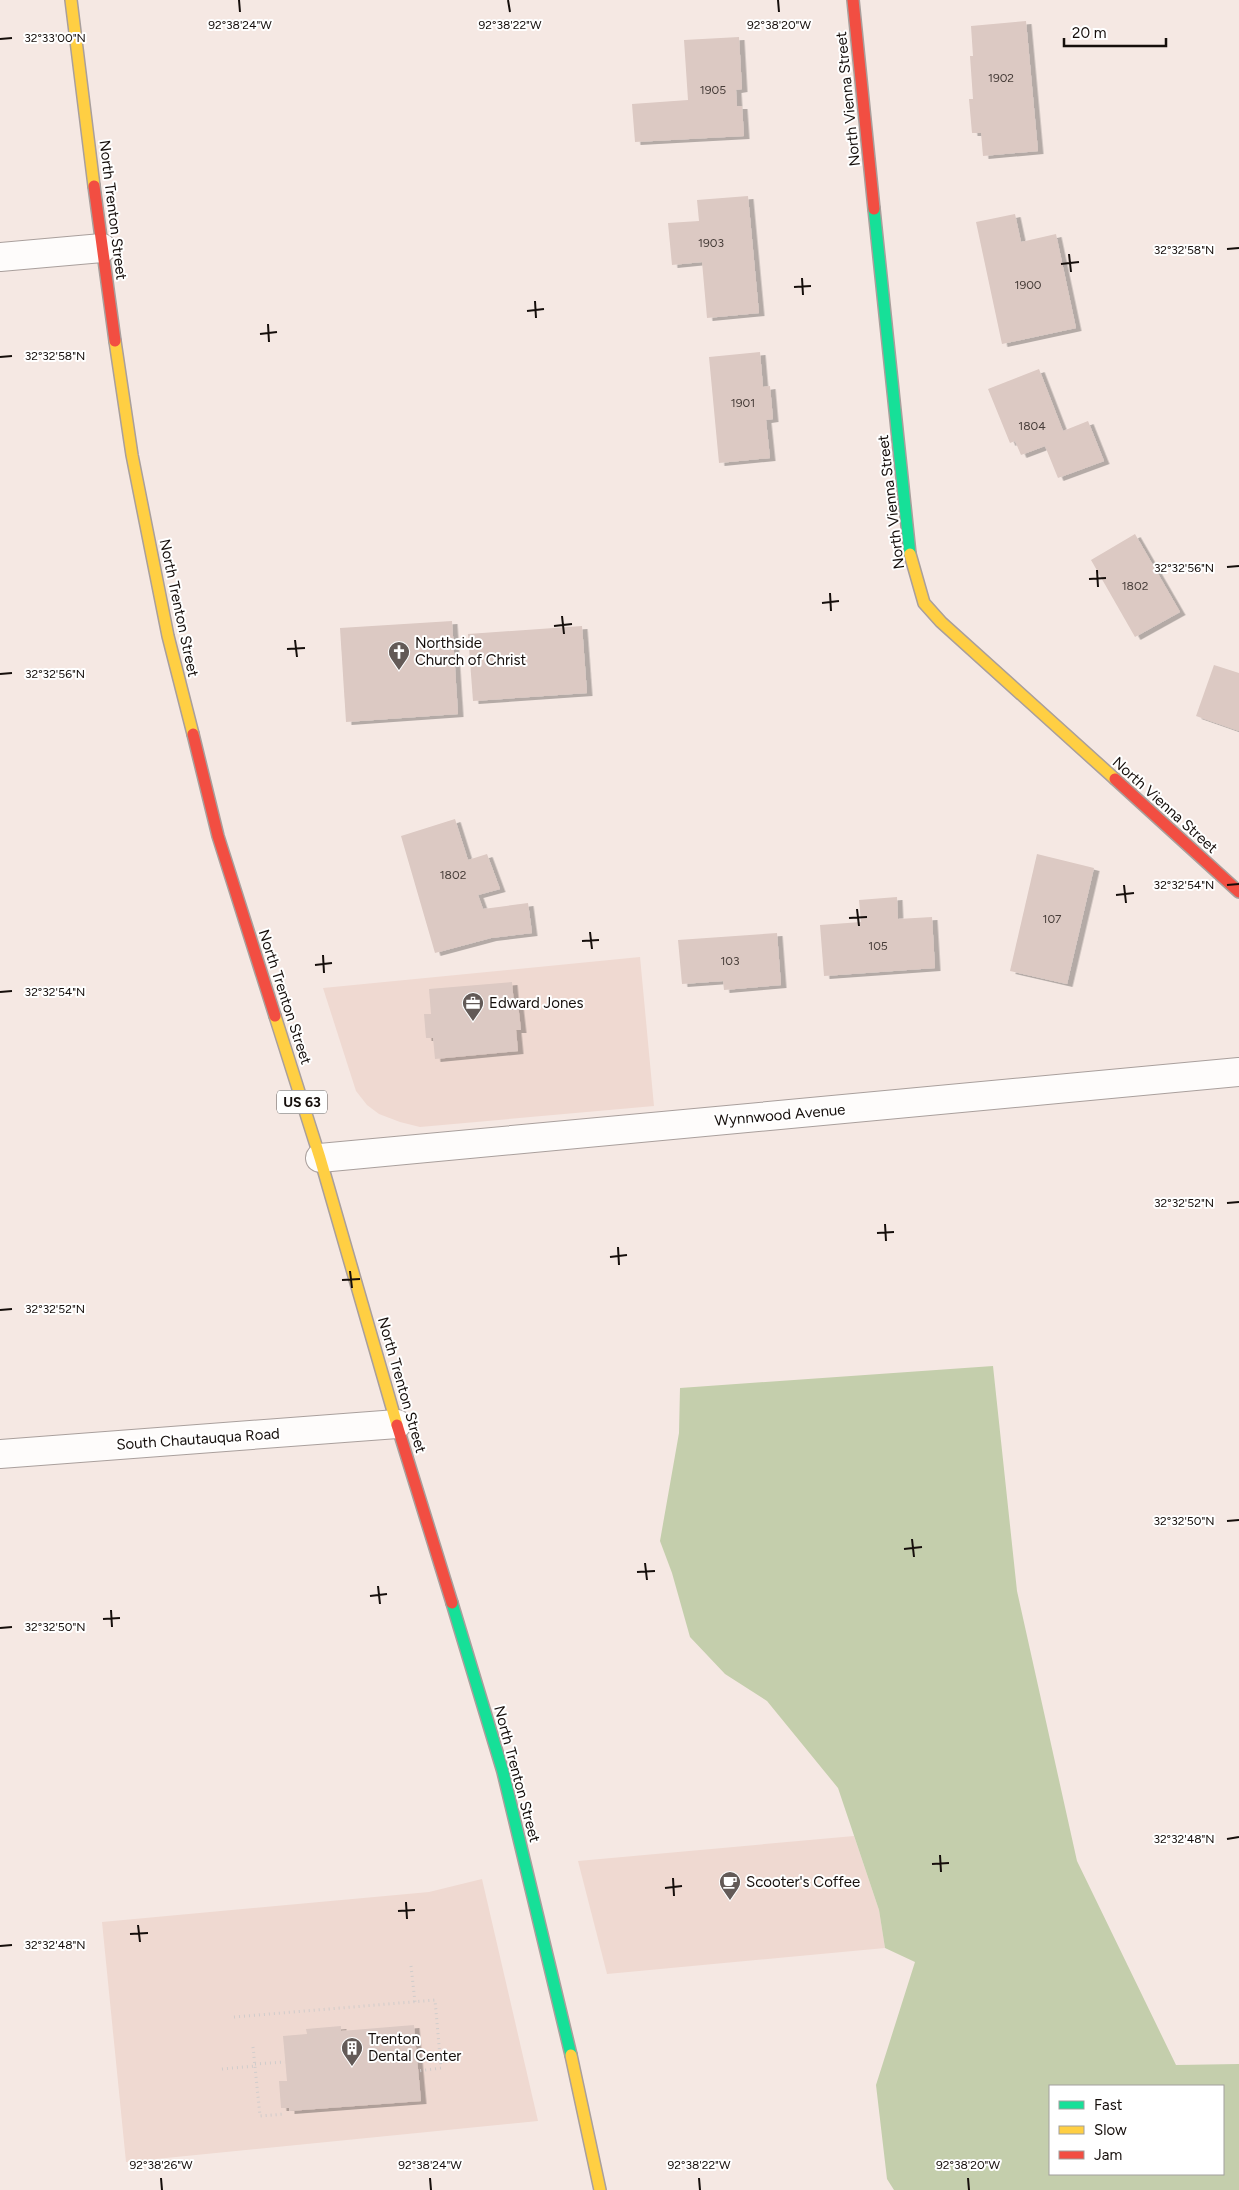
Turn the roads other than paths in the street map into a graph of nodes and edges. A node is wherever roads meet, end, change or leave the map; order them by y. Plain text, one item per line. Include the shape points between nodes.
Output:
1 (71, 0) edge
2 (852, 0) edge
3 (102, 248) junction
4 (0, 257) edge
5 (1239, 892) edge
6 (1239, 1072) edge
7 (320, 1158) junction
8 (397, 1424) junction
9 (0, 1454) edge
10 (600, 2190) edge

1 - 3 main road, North Trenton Street / US 63
2 - 5 main road, North Vienna Street via 910,556 924,603 941,622
3 - 4 street
3 - 7 main road, North Trenton Street / US 63 via 132,455 168,636 218,836
6 - 7 street, Wynnwood Avenue
7 - 8 main road, North Trenton Street / US 63
8 - 9 street, South Chautauqua Road
8 - 10 main road, North Trenton Street / US 63 via 503,1772 561,2010

